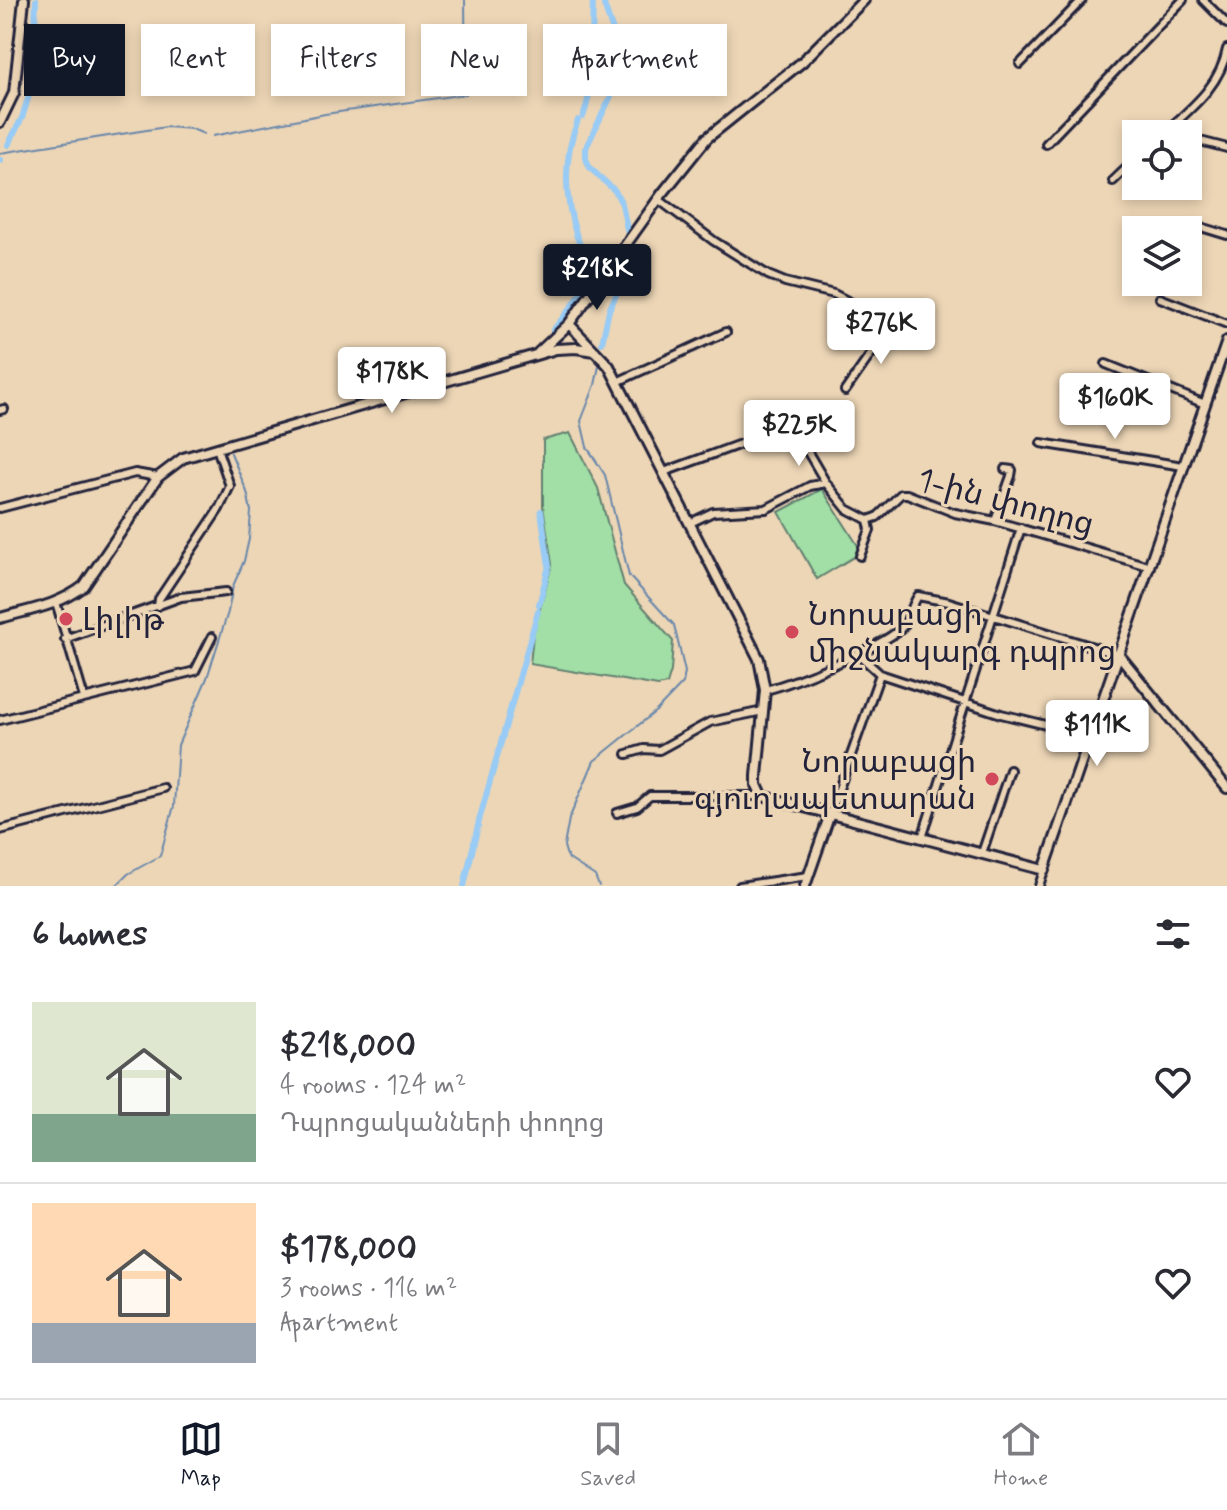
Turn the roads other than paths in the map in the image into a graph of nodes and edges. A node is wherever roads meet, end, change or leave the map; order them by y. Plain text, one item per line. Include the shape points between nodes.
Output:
1 (24, 0) edge
2 (864, 0) edge
3 (1082, 0) edge
4 (1183, 0) edge
5 (1203, 0) edge
6 (1227, 24) edge
7 (1227, 49) edge
8 (1020, 64) dead end
9 (1226, 64) edge
10 (1178, 120) edge
11 (0, 122) edge
12 (1202, 142) edge
13 (1046, 144) dead end
14 (1227, 148) edge
15 (1122, 172) edge
16 (1113, 181) dead end
17 (658, 199) junction
18 (1202, 227) edge
19 (1227, 235) edge
20 (1160, 298) dead end
21 (569, 324) junction
22 (1227, 324) edge
23 (726, 332) dead end
24 (1226, 348) edge
25 (596, 351) junction
26 (535, 355) junction
27 (1106, 364) dead end
28 (617, 382) junction
29 (845, 391) dead end
30 (1205, 404) junction
31 (795, 424) dead end
32 (799, 437) dead end
33 (1041, 443) dead end
34 (217, 448) junction
35 (1183, 466) junction
36 (1005, 469) dead end
37 (664, 472) junction
38 (158, 477) junction
39 (826, 483) junction
40 (0, 508) edge
41 (868, 520) junction
42 (995, 521) junction
43 (690, 523) junction
44 (1021, 528) junction
45 (860, 556) dead end
46 (1148, 566) junction
47 (226, 592) dead end
48 (56, 602) junction
49 (158, 606) junction
50 (992, 617) junction
51 (0, 618) edge
52 (212, 637) dead end
53 (65, 639) junction
54 (857, 653) junction
55 (1119, 655) junction
56 (880, 674) junction
57 (765, 690) junction
58 (84, 698) junction
59 (964, 703) junction
60 (763, 711) junction
61 (0, 720) edge
62 (1091, 736) junction
63 (627, 754) dead end
64 (1010, 770) dead end
65 (163, 788) dead end
66 (1227, 788) edge
67 (762, 796) junction
68 (617, 813) dead end
69 (830, 814) junction
70 (0, 830) edge
71 (922, 838) junction
72 (982, 853) junction
73 (1044, 870) junction
74 (806, 881) edge
75 (740, 886) edge
76 (1039, 886) edge

1 - 11 main road via 14,93
2 - 17 main road via 802,62 707,138
3 - 8 street
4 - 13 street
5 - 6 street
7 - 9 street
9 - 10 street via 1208,92
12 - 14 street
15 - 16 street
17 - 21 main road
17 - 29 street via 768,275 834,294 892,324
18 - 19 street
20 - 22 street
21 - 25 main road
21 - 26 main road
23 - 28 street
24 - 30 main road
25 - 26 main road via 556,349
25 - 28 main road
26 - 34 main road
27 - 30 street
28 - 37 main road
30 - 35 main road
31 - 37 street
32 - 39 street
33 - 35 street
34 - 38 main road via 183,458
34 - 49 street via 230,486
35 - 46 main road
36 - 42 street via 1012,470 1011,476
37 - 43 main road
38 - 40 street via 135,473
38 - 48 main road via 84,586
39 - 41 street via 847,509
39 - 43 street via 766,509 713,512
41 - 42 street, 1-ին փողոց via 907,494 955,513
41 - 45 street via 870,530
42 - 44 street, 1-ին փողոց
43 - 57 main road via 759,659
44 - 46 street, 1-ին փողոց
44 - 50 street
46 - 55 main road
47 - 49 street via 181,597
48 - 51 main road
48 - 53 street
49 - 53 street
50 - 54 street via 918,596 904,626
50 - 55 street
50 - 59 street
52 - 58 street via 195,671
53 - 58 street
54 - 56 street
54 - 57 street
55 - 62 main road
55 - 66 main road
56 - 59 street
56 - 69 street
57 - 60 main road
58 - 61 street
59 - 62 street
59 - 71 street
60 - 63 street via 710,722 659,750
60 - 67 main road via 757,776
62 - 73 main road
64 - 72 street
65 - 70 street
67 - 68 street via 650,796
67 - 69 main road
69 - 71 main road
69 - 74 main road
71 - 72 main road
72 - 73 main road
73 - 76 street
74 - 75 street

